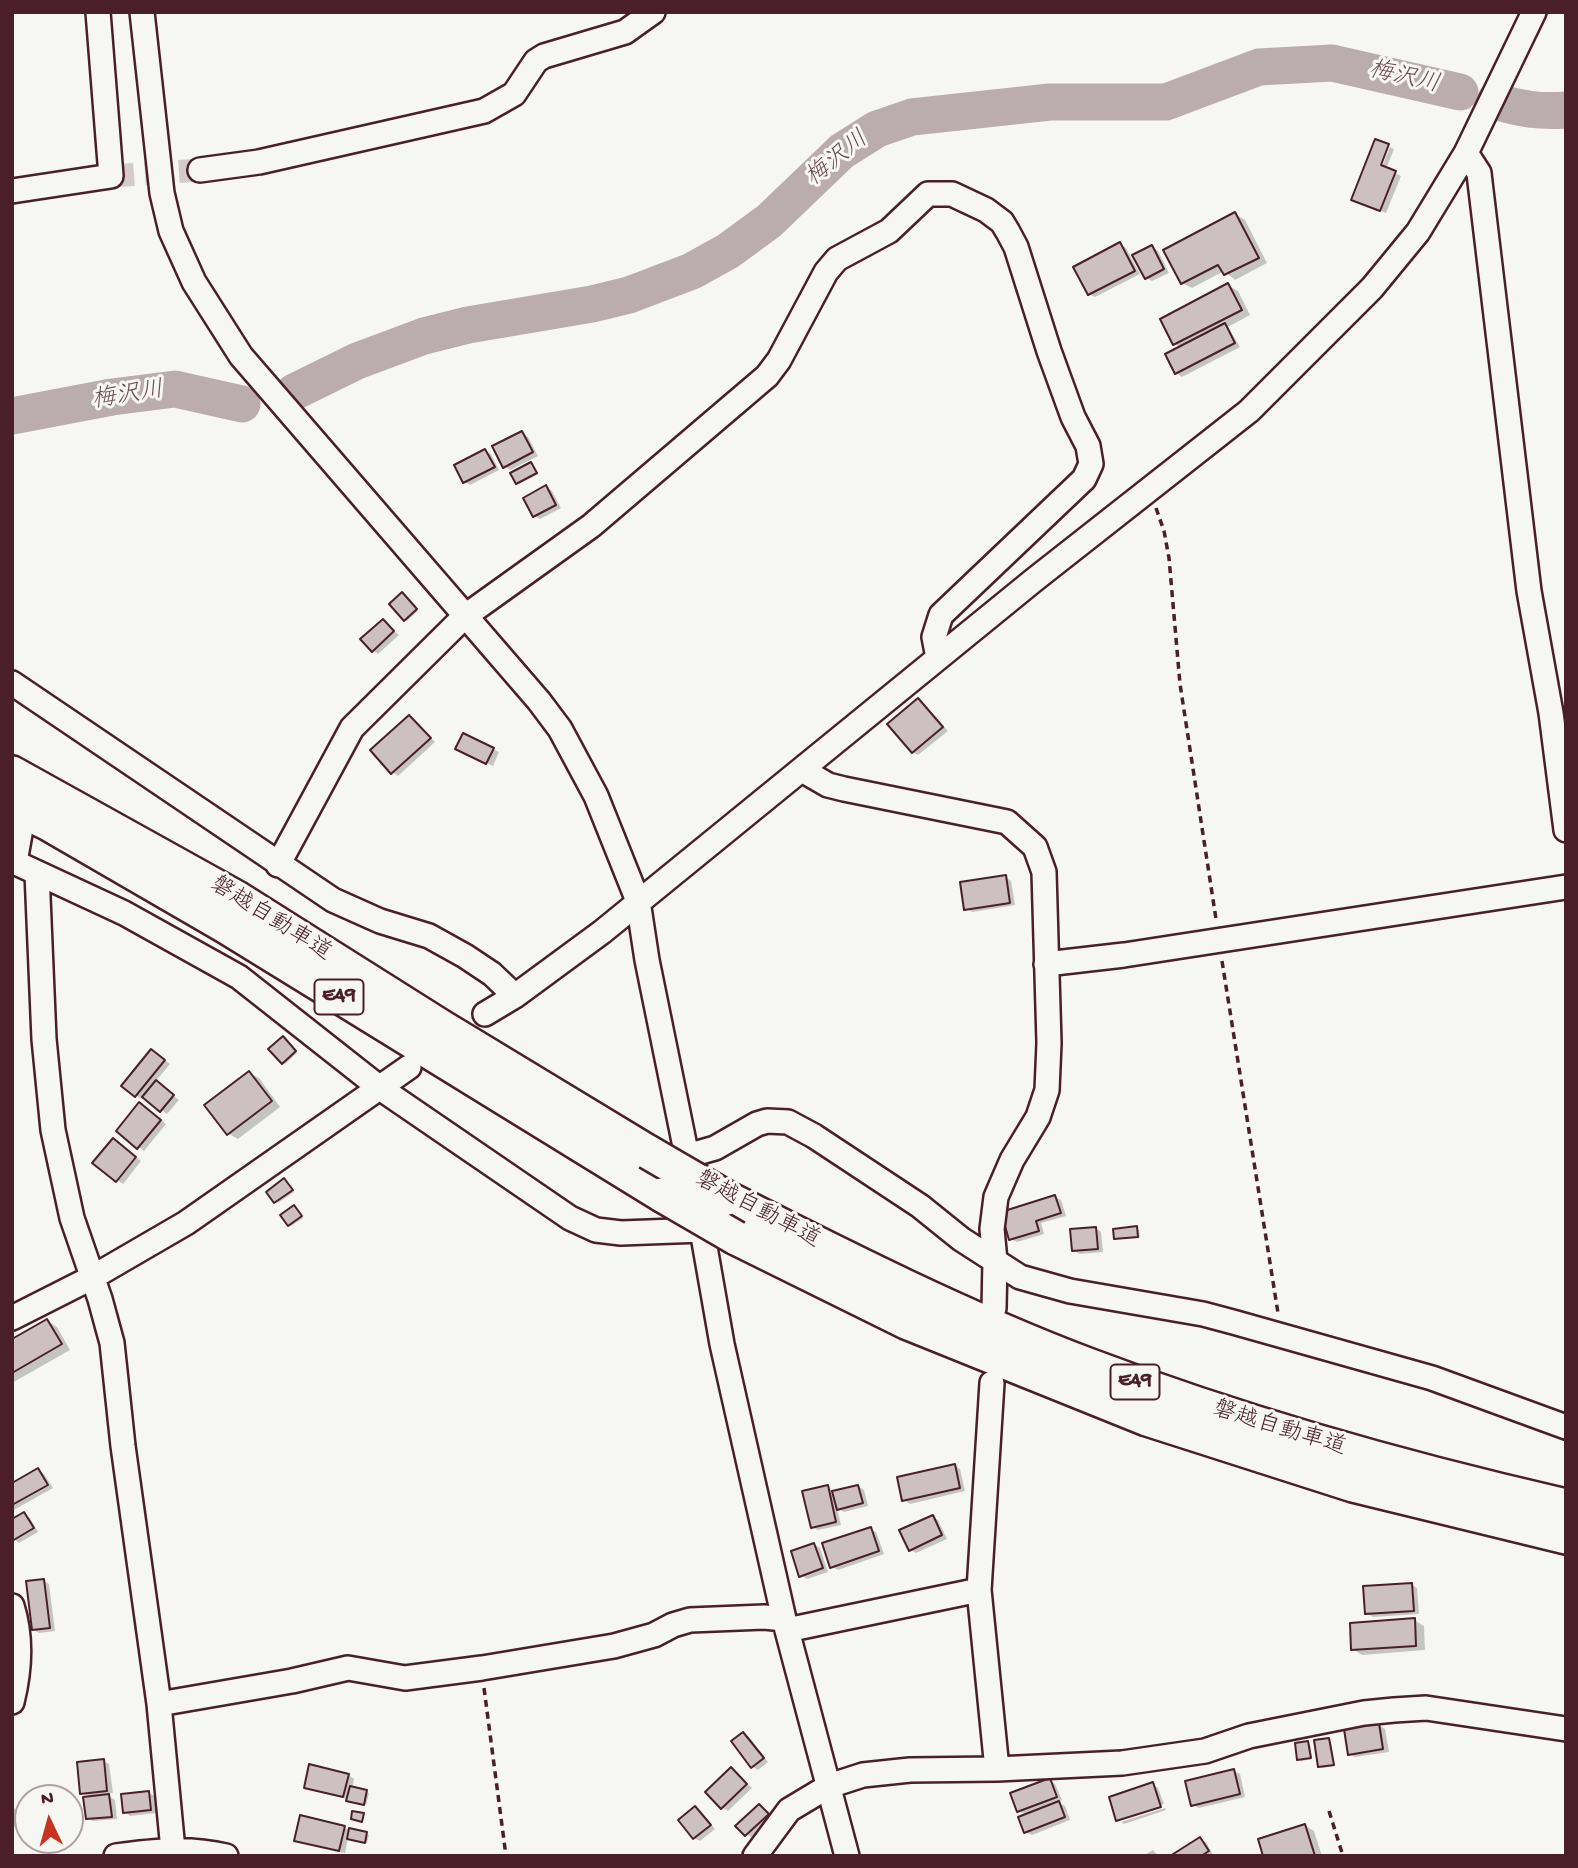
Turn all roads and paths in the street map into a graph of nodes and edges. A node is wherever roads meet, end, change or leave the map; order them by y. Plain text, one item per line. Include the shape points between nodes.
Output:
1 (98, 12) edge
2 (142, 12) edge
3 (653, 12) edge
4 (1534, 12) edge
5 (1466, 153) junction
6 (200, 170) tunnel mouth
7 (12, 191) edge
8 (1147, 491) junction
9 (464, 617) junction
10 (938, 658) junction
11 (12, 683) edge
12 (802, 770) junction
13 (12, 773) edge
14 (16, 820) edge
15 (1566, 830) edge
16 (14, 862) edge
17 (278, 865) junction
18 (37, 873) junction
19 (1566, 887) edge
20 (638, 901) junction
21 (1219, 941) junction
22 (1046, 964) junction
23 (515, 996) junction
24 (485, 1014) dead end
25 (409, 1067) dead end
26 (380, 1088) junction
27 (687, 1156) junction
28 (702, 1230) junction
29 (995, 1261) junction
30 (93, 1277) junction
31 (993, 1308) dead end
32 (12, 1318) edge
33 (1275, 1334) junction
34 (992, 1382) dead end
35 (1566, 1427) edge
36 (1566, 1506) edge
37 (1566, 1537) edge
38 (979, 1590) junction
39 (12, 1606) edge
40 (786, 1625) junction
41 (482, 1668) junction
42 (12, 1702) edge
43 (159, 1704) junction
44 (1566, 1729) edge
45 (997, 1769) junction
46 (829, 1786) junction
47 (1329, 1811) dead end
48 (173, 1850) junction
49 (116, 1856) edge
50 (226, 1856) edge
51 (506, 1856) edge
52 (755, 1856) edge
53 (847, 1856) edge
54 (1343, 1856) edge

1 - 7 street via 111,176
2 - 9 street via 162,193 171,231 194,282 241,356
3 - 6 street via 625,32 544,56 514,94 484,111 259,162
4 - 5 street
5 - 8 street via 1418,232 1372,288 1249,411
5 - 15 street via 1479,173 1529,591
8 - 10 street
8 - 21 path via 1164,531 1169,558 1180,684
9 - 10 street via 591,526 767,376 819,282 837,259 889,231 928,194 952,194 986,211 1009,232 1091,458 1084,479 942,615 934,637
9 - 17 street via 352,728
9 - 20 street via 560,729 596,796
10 - 12 street
11 - 17 street
12 - 20 street
12 - 22 street via 828,785 1007,822 1021,833 1035,847 1044,872
13 - 36 highway, 磐越自動車道 / E49, bridge via 237,898 727,1198 907,1287 1085,1364 1234,1418
14 - 16 street
14 - 37 highway, 磐越自動車道 / E49, bridge via 49,824 225,926 662,1195 736,1238 906,1322 1147,1419 1353,1485
16 - 18 street
17 - 23 street via 333,900 429,936 492,974
18 - 26 street via 124,913 239,977
18 - 30 street via 43,1026 53,1130 72,1218
19 - 21 street
20 - 23 street
20 - 27 street
21 - 22 street
21 - 33 path via 1278,1308
22 - 29 street via 1047,1090 996,1197
23 - 24 street
25 - 26 street
26 - 28 street via 522,1187 596,1230
26 - 30 street via 186,1223
27 - 28 street
27 - 29 street via 715,1148 758,1124 788,1122 920,1206
28 - 40 street via 722,1344
29 - 31 street
29 - 33 street via 1040,1284 1203,1314
30 - 32 street
30 - 43 street via 112,1343
33 - 35 street via 1432,1378
34 - 38 street
38 - 40 street
38 - 45 street
39 - 42 street via 20,1650
40 - 41 street via 764,1617 690,1620 614,1646
40 - 46 street
41 - 43 street via 414,1678 348,1668
41 - 51 path
43 - 48 street
44 - 45 street via 1426,1709 1394,1710 1249,1736 1174,1756
45 - 46 street via 910,1770 863,1775
46 - 52 street via 789,1810
46 - 53 street
47 - 54 path
48 - 49 street
48 - 50 street

